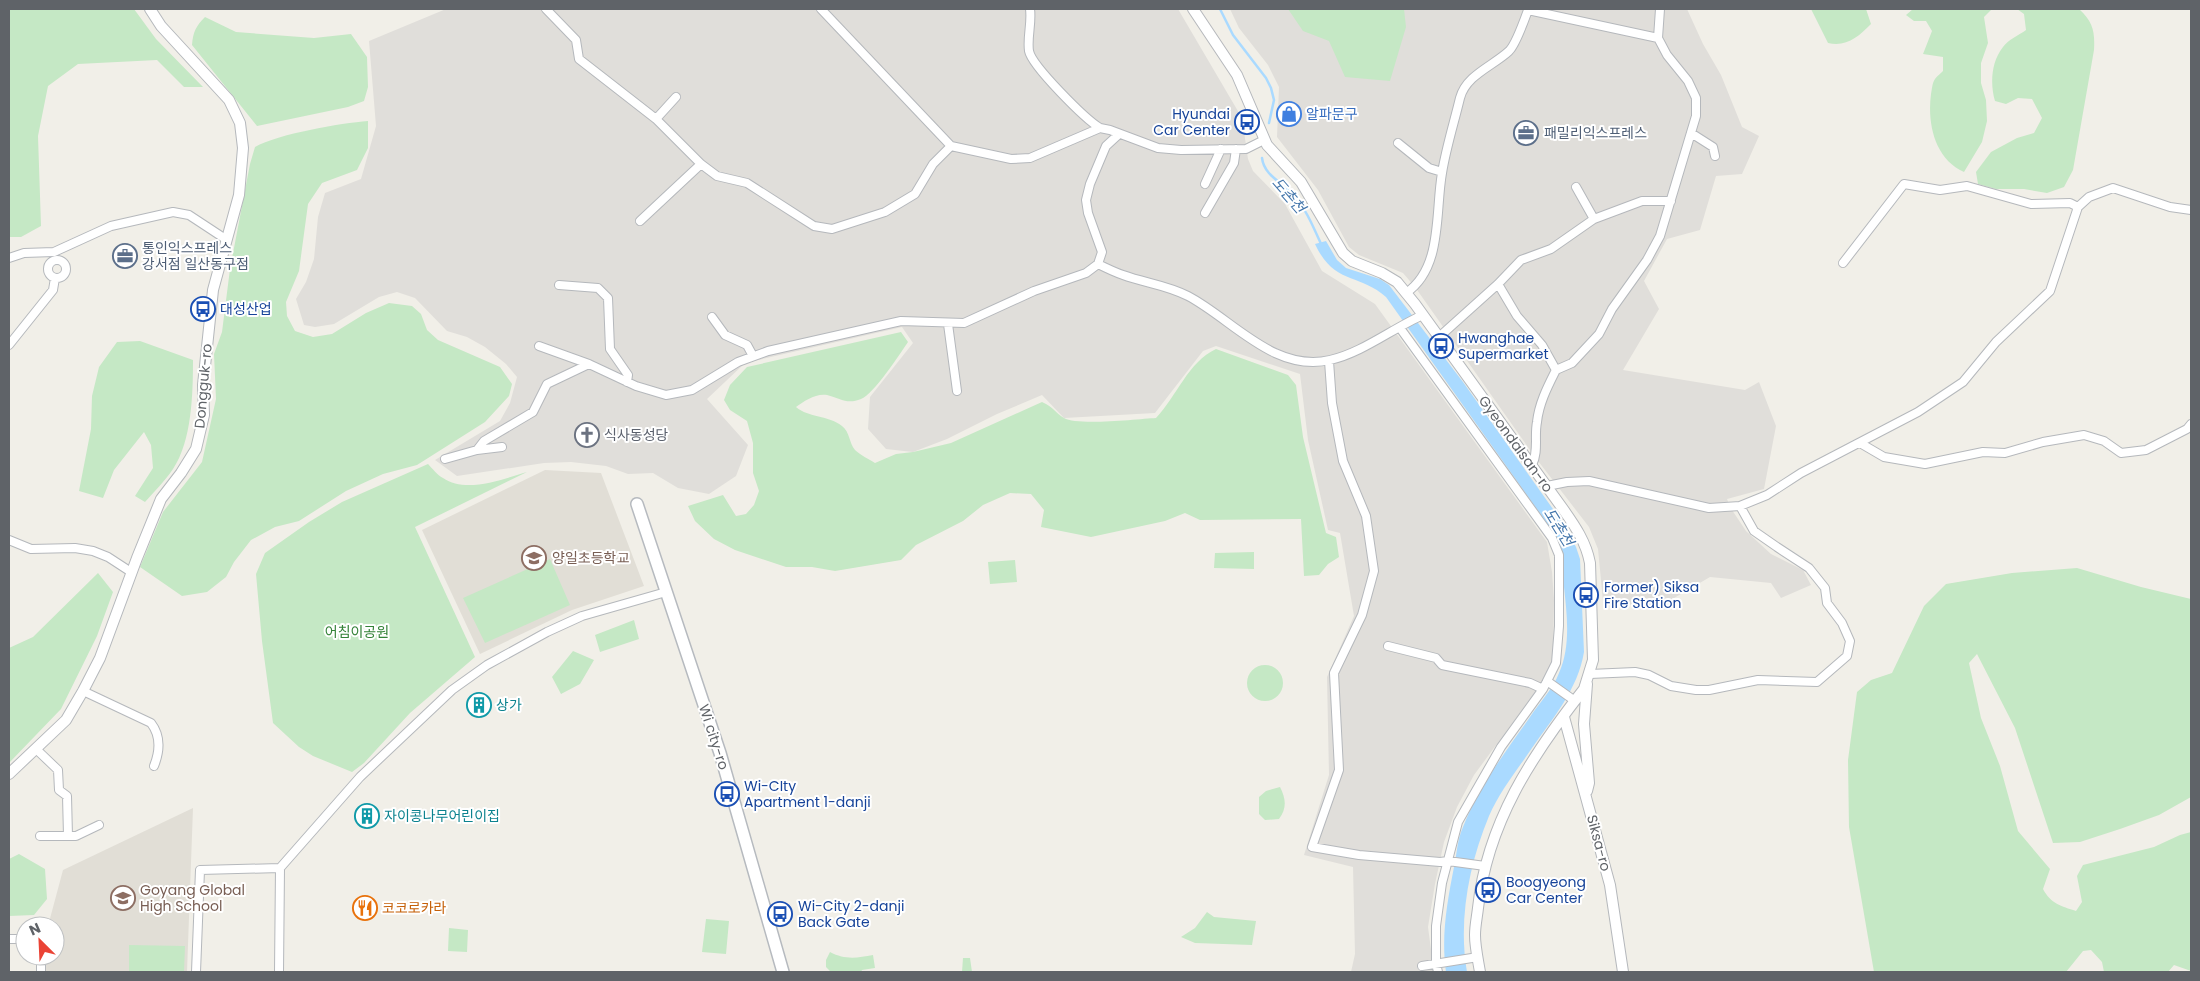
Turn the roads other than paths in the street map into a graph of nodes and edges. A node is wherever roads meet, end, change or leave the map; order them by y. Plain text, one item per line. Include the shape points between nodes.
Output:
1 (150, 9) edge
2 (546, 9) edge
3 (821, 9) edge
4 (1030, 9) edge
5 (1193, 9) edge
6 (1527, 9) edge
7 (1660, 9) edge
8 (1550, 12) edge
9 (1658, 38) junction
10 (676, 97) dead end
11 (656, 119) junction
12 (1100, 128) junction
13 (1691, 133) junction
14 (1119, 134) junction
15 (1264, 140) junction
16 (1398, 143) dead end
17 (951, 146) junction
18 (1221, 149) junction
19 (1236, 149) junction
20 (1715, 156) dead end
21 (701, 164) junction
22 (1442, 172) junction
23 (1205, 184) dead end
24 (1576, 187) dead end
25 (1671, 201) junction
26 (2078, 207) junction
27 (2191, 210) edge
28 (1204, 213) dead end
29 (1594, 219) junction
30 (640, 221) dead end
31 (226, 240) junction
32 (55, 256) junction
33 (9, 258) edge
34 (1843, 263) dead end
35 (1098, 264) junction
36 (55, 278) junction
37 (1498, 284) junction
38 (559, 285) dead end
39 (1406, 293) junction
40 (1421, 316) junction
41 (712, 317) dead end
42 (948, 324) junction
43 (1402, 326) junction
44 (1439, 337) junction
45 (9, 345) edge
46 (539, 346) dead end
47 (754, 356) junction
48 (1329, 361) junction
49 (589, 364) junction
50 (1556, 370) junction
51 (627, 382) junction
52 (957, 391) dead end
53 (2191, 424) edge
54 (1860, 443) junction
55 (502, 447) dead end
56 (477, 450) junction
57 (445, 459) dead end
58 (1532, 465) junction
59 (1547, 486) junction
60 (637, 504) dead end
61 (1740, 506) junction
62 (9, 540) edge
63 (131, 572) junction
64 (666, 592) junction
65 (1388, 646) dead end
66 (1589, 679) junction
67 (1549, 683) junction
68 (1543, 689) junction
69 (83, 691) junction
70 (1573, 700) junction
71 (1564, 717) junction
72 (36, 749) junction
73 (154, 766) dead end
74 (9, 774) edge
75 (1586, 795) junction
76 (98, 825) dead end
77 (40, 836) dead end
78 (68, 836) junction
79 (1450, 861) junction
80 (1482, 866) junction
81 (280, 868) junction
82 (1475, 957) junction
83 (1439, 963) junction
84 (1422, 966) dead end
85 (196, 972) edge
86 (280, 972) edge
87 (783, 972) edge
88 (1438, 972) edge
89 (1480, 972) edge
90 (1624, 972) edge

1 - 31 street, Dongguk-ro via 161,26 229,100 240,123 243,148 239,195
2 - 11 street via 576,40 579,58
3 - 17 street
4 - 12 street via 1029,54 1062,95
5 - 15 street, Gyeondalsan-ro via 1237,75
6 - 8 street
6 - 22 street via 1510,50 1473,77 1461,95
7 - 9 street
8 - 9 street
9 - 13 street via 1696,98 1696,116
10 - 11 street
11 - 21 street
12 - 14 street
12 - 17 street via 1030,158 1011,158
13 - 20 street via 1712,147
13 - 25 street
14 - 18 street via 1158,148
14 - 35 street via 1106,146 1086,200 1102,252
15 - 19 street via 1246,149
15 - 39 street, Gyeondalsan-ro via 1301,182 1347,257 1397,282
16 - 22 street via 1429,168
17 - 21 street via 933,164 915,194 884,212 832,229 814,226 747,183 717,176
18 - 19 street
18 - 23 street
19 - 28 street via 1234,163
21 - 30 street
22 - 39 street via 1432,255 1421,279
24 - 29 street
25 - 29 street via 1642,200
25 - 50 street via 1660,236 1599,334 1572,363
26 - 27 street via 2089,197 2113,188 2170,207
26 - 34 street via 2070,203 2031,204 1967,186 1940,190 1904,184
26 - 54 street via 2050,291 1996,342 1963,382 1918,412
29 - 37 street via 1551,249 1521,260
31 - 32 street via 189,215 173,212 111,226
31 - 63 street, Dongguk-ro via 213,290 203,385 204,415 196,449 161,500
32 - 33 street via 24,253
32 - 36 street via 48,269
32 - 36 street via 64,263 66,271 63,276
35 - 42 street via 1086,273 1034,291 964,323
35 - 48 street via 1190,296 1251,340 1273,351 1308,362
36 - 45 street via 53,290
37 - 44 street
37 - 50 street
38 - 51 street via 598,288 608,298 610,350 628,375
39 - 40 street, Gyeondalsan-ro
40 - 43 street
40 - 44 street, Gyeondalsan-ro
41 - 47 street via 725,335 747,345
42 - 47 street via 901,322
42 - 52 street
43 - 48 street
43 - 67 street via 1552,538 1559,555 1559,626 1556,663
44 - 58 street, Gyeondalsan-ro
46 - 49 street
47 - 51 street via 692,390 666,395
48 - 79 street via 1332,403 1343,461 1366,516 1374,571 1362,615 1334,673 1338,770 1312,847 1359,855
49 - 51 street
49 - 56 street via 547,384 533,412 484,441
50 - 58 street via 1536,422 1536,450
53 - 54 street via 2146,450 2121,452 2104,441 2084,435 2005,453 1983,452 1925,464 1884,457
54 - 61 street via 1801,473 1766,496
55 - 56 street
56 - 57 street
58 - 59 street, Gyeondalsan-ro
59 - 61 street via 1589,482 1709,508
59 - 66 street, Gyeondalsan-ro via 1578,531 1588,552 1594,660
60 - 64 main road, Wi city-ro
61 - 66 street via 1754,530 1809,568 1825,588 1828,604 1850,641 1847,656 1817,682 1758,680 1696,690 1671,686 1634,672
62 - 63 street via 31,548 93,551
63 - 69 street, Dongguk-ro via 100,658
64 - 81 street via 582,616 547,632 487,665 452,690 360,777
64 - 87 main road, Wi city-ro via 720,753
65 - 68 street via 1436,658 1442,665 1530,683
66 - 70 street, Gyeondalsan-ro
66 - 75 street via 1584,724 1589,783
67 - 68 street
67 - 70 street
68 - 79 street via 1501,747 1458,822
69 - 72 street, Dongguk-ro via 66,720
69 - 73 street via 151,723 156,730 160,753
70 - 71 street, Gyeondalsan-ro
71 - 75 street, Siksa-ro
71 - 80 street, Gyeondalsan-ro via 1510,797
72 - 74 street, Dongguk-ro
72 - 78 street via 58,770 59,790 67,796
75 - 90 street, Siksa-ro via 1610,885
76 - 78 street via 76,836
77 - 78 street
79 - 80 street
79 - 83 street via 1436,926
80 - 82 street, Gyeondalsan-ro
81 - 85 street via 200,870
81 - 86 street
82 - 83 street
82 - 89 street, Gyeondalsan-ro
83 - 84 street
83 - 88 street

